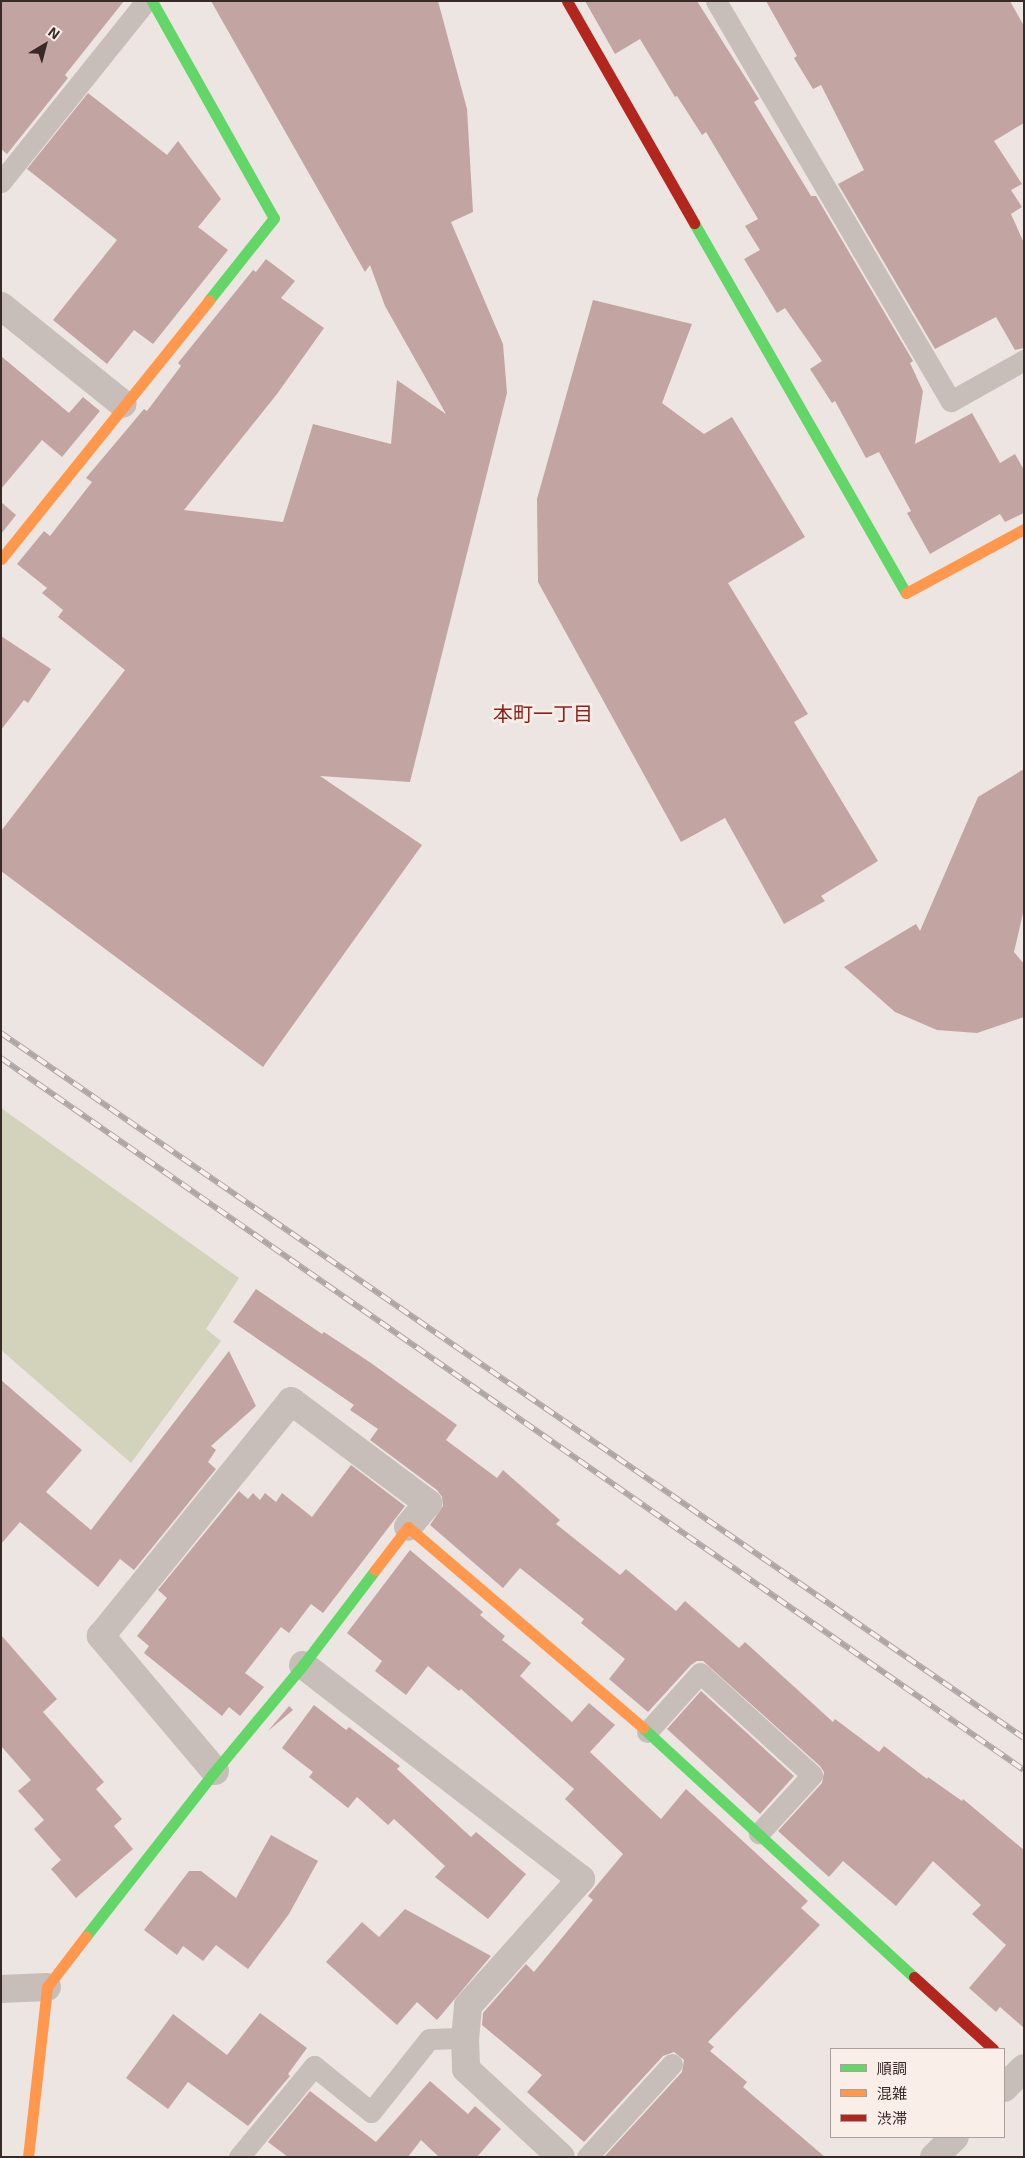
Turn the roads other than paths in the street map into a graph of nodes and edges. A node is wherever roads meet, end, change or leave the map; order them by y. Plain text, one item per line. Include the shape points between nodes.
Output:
1 (146, 1) edge
2 (152, 1) edge
3 (566, 1) edge
4 (716, 1) edge
5 (1, 182) edge
6 (1, 306) edge
7 (1024, 360) edge
8 (123, 404) junction
9 (1024, 529) edge
10 (1, 559) edge
11 (408, 1528) junction
12 (303, 1664) junction
13 (647, 1732) junction
14 (215, 1771) junction
15 (759, 1834) junction
16 (1, 1988) edge
17 (47, 1988) junction
18 (465, 2038) junction
19 (992, 2048) edge
20 (672, 2064) dead end
21 (954, 2138) edge
22 (28, 2157) edge
23 (239, 2157) edge
24 (562, 2157) edge
25 (587, 2157) edge
26 (934, 2157) edge

1 - 5 lane
2 - 8 street via 274,218
3 - 9 street via 907,594
4 - 7 lane via 951,401
6 - 8 street
8 - 10 street
11 - 12 street
11 - 13 street
11 - 14 street via 428,1504 291,1401 101,1636
12 - 14 street
12 - 18 street via 581,1879 468,2006
13 - 15 street
13 - 15 lane via 700,1673 742,1711 812,1775
14 - 17 street
15 - 19 street
16 - 17 street
17 - 22 street
18 - 23 lane via 429,2039 372,2112 314,2066
18 - 24 street via 466,2069
20 - 25 lane
21 - 26 street

